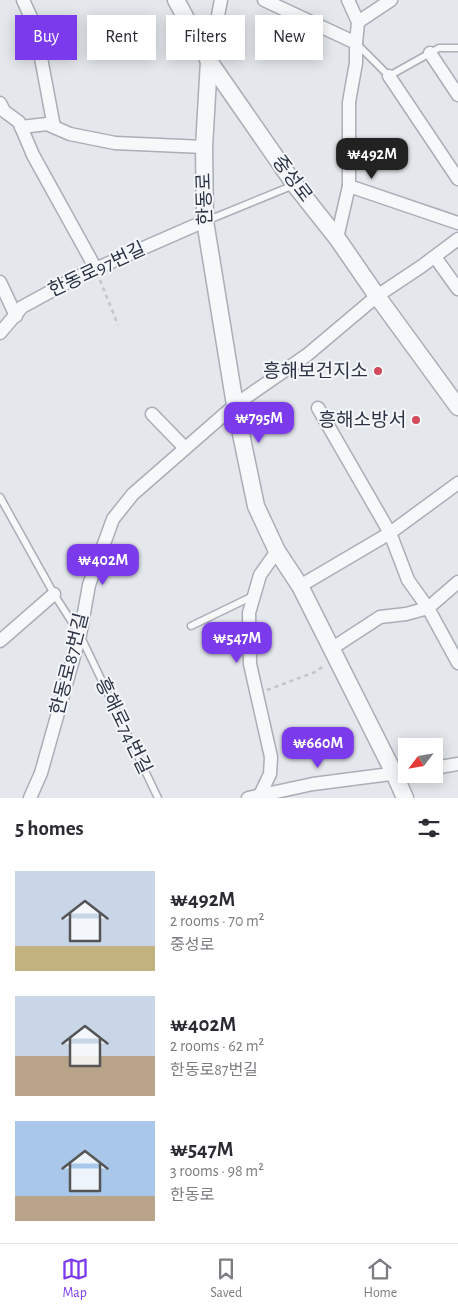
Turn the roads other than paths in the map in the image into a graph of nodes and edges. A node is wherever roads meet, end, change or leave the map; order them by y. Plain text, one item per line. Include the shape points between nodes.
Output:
1 (22, 0) edge
2 (176, 0) edge
3 (220, 0) edge
4 (264, 0) edge
5 (348, 0) edge
6 (391, 0) edge
7 (358, 22) junction
8 (356, 43) junction
9 (458, 48) edge
10 (430, 53) junction
11 (208, 61) junction
12 (389, 76) junction
13 (458, 95) edge
14 (1, 109) edge
15 (21, 127) junction
16 (54, 128) junction
17 (204, 147) junction
18 (458, 179) edge
19 (295, 185) junction
20 (349, 186) junction
21 (205, 221) junction
22 (458, 223) edge
23 (337, 238) junction
24 (458, 239) edge
25 (435, 256) junction
26 (96, 269) junction
27 (0, 282) edge
28 (458, 289) edge
29 (377, 296) junction
30 (16, 316) junction
31 (0, 333) edge
32 (236, 405) junction
33 (318, 408) dead end
34 (458, 408) edge
35 (152, 414) dead end
36 (185, 448) junction
37 (458, 483) edge
38 (0, 497) edge
39 (390, 532) junction
40 (278, 551) junction
41 (458, 582) edge
42 (300, 586) junction
43 (54, 594) junction
44 (254, 596) junction
45 (428, 608) junction
46 (191, 626) dead end
47 (80, 635) junction
48 (1, 638) edge
49 (333, 654) junction
50 (458, 663) edge
51 (458, 764) edge
52 (443, 766) edge
53 (398, 768) edge
54 (398, 772) edge
55 (402, 783) edge
56 (254, 797) edge
57 (30, 798) edge
58 (158, 798) edge
59 (405, 798) edge

1 - 16 street via 34,26
2 - 11 street
3 - 11 street
4 - 8 street
5 - 7 street
6 - 7 street
7 - 8 street
8 - 12 lane
8 - 20 street via 349,102
9 - 10 lane via 439,48
10 - 12 lane
10 - 13 street
11 - 17 street, 한동로
11 - 19 street, 중성로
12 - 18 street
14 - 15 street
15 - 16 street via 47,124
15 - 26 street
16 - 17 street via 115,144
17 - 21 street, 한동로
19 - 21 lane
19 - 23 street, 중성로
20 - 22 street
20 - 23 street
21 - 26 street, 한동로97번길
21 - 32 street, 한동로
23 - 29 street, 중성로
24 - 25 street
25 - 28 street
25 - 29 street
26 - 30 street, 한동로97번길 via 22,307
27 - 30 street
29 - 32 street via 307,355
29 - 34 street, 중성로
30 - 31 street, 한동로97번길
32 - 36 street, 한동로87번길
32 - 40 street, 한동로 via 256,506
33 - 39 street
35 - 36 street
36 - 47 street, 한동로87번길 via 133,494 112,519 89,585
37 - 39 street
38 - 43 lane, 흥해로74번길
39 - 42 street
39 - 45 street via 408,580
40 - 42 street, 한동로
40 - 44 street via 260,575
41 - 45 street
42 - 49 street, 한동로
43 - 47 lane, 흥해로74번길
43 - 48 street
44 - 46 lane
44 - 56 street via 250,613 250,664 271,757 270,774
45 - 49 street via 380,617
45 - 50 street
47 - 57 street, 한동로87번길 via 41,773
47 - 58 lane, 흥해로74번길
49 - 53 street, 한동로
51 - 52 street
54 - 56 street via 313,784
55 - 59 street, 한동로

